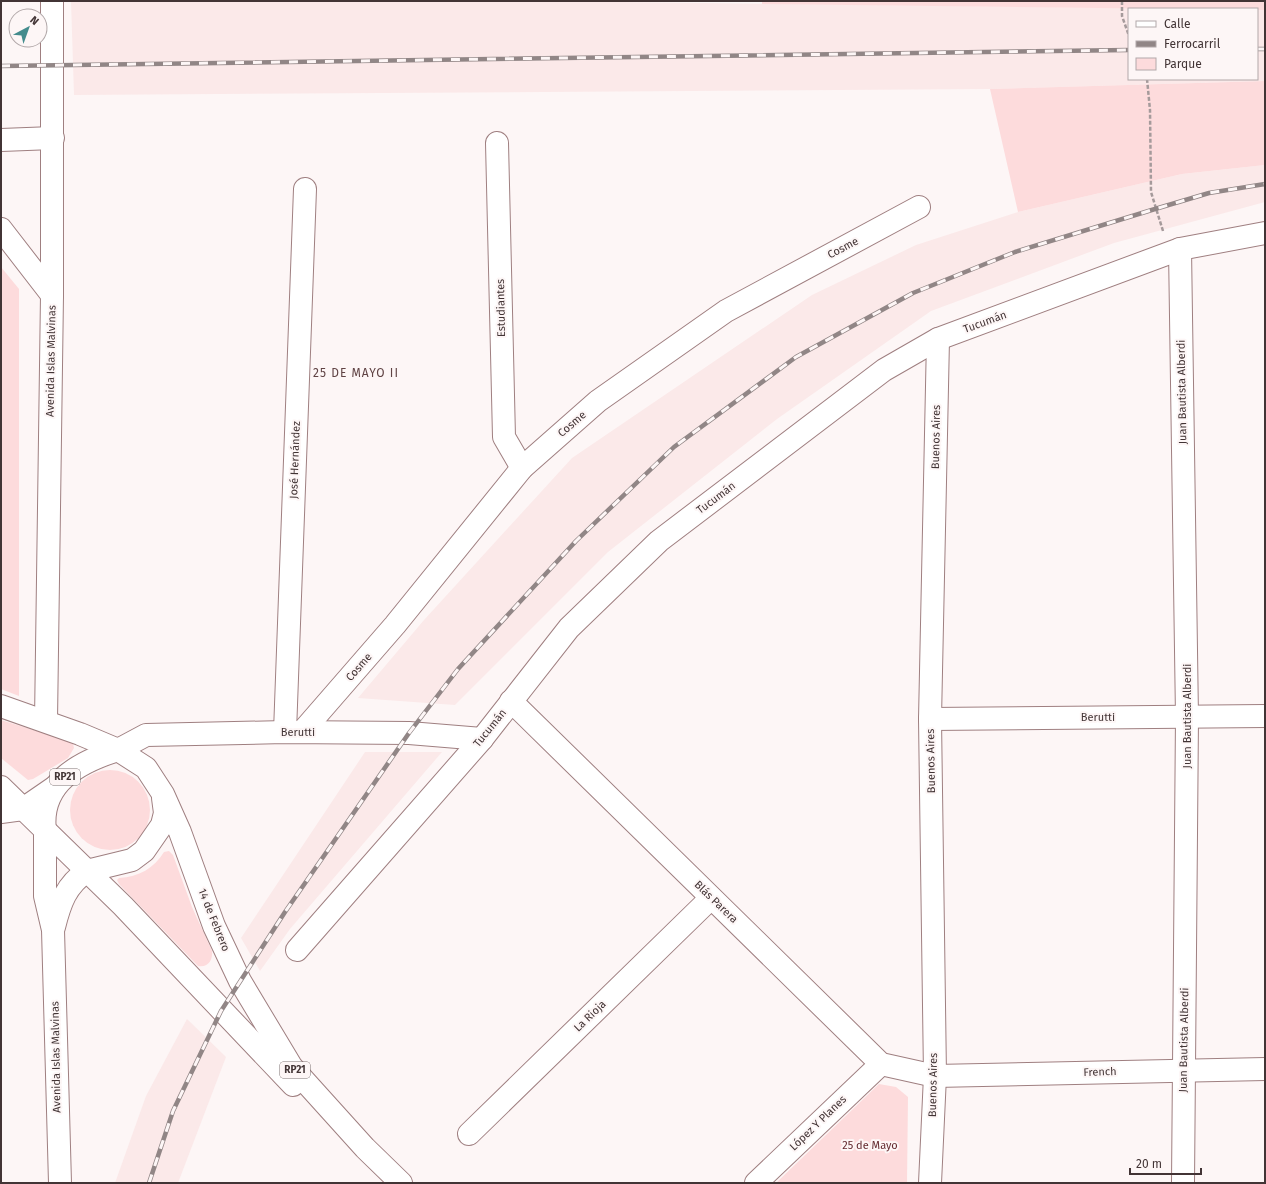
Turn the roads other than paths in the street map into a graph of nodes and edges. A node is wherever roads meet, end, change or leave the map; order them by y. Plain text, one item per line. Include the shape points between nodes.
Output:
1 (52, 1) edge
2 (53, 138) junction
3 (1, 140) edge
4 (497, 143) dead end
5 (305, 189) dead end
6 (919, 206) dead end
7 (1, 229) edge
8 (1265, 233) edge
9 (1180, 249) junction
10 (52, 295) junction
11 (938, 339) junction
12 (522, 468) junction
13 (511, 701) junction
14 (1, 706) edge
15 (1265, 716) edge
16 (1187, 717) junction
17 (930, 719) junction
18 (46, 722) junction
19 (294, 732) junction
20 (482, 739) junction
21 (118, 750) junction
22 (1, 787) edge
23 (55, 787) junction
24 (163, 794) junction
25 (23, 809) junction
26 (1, 812) edge
27 (45, 831) junction
28 (87, 871) junction
29 (711, 898) junction
30 (53, 930) junction
31 (296, 950) dead end
32 (881, 1064) junction
33 (1265, 1069) edge
34 (1184, 1070) junction
35 (935, 1076) junction
36 (469, 1134) dead end
37 (60, 1183) edge
38 (386, 1183) edge
39 (401, 1183) edge
40 (756, 1183) edge
41 (930, 1183) edge
42 (1183, 1183) edge

1 - 2 street, Avenida Islas Malvinas
2 - 3 street
2 - 10 street, Avenida Islas Malvinas
4 - 12 street, Estudiantes via 504,437
5 - 19 street, José Hernández
6 - 12 street, Cosme via 726,310 598,402
7 - 10 street
8 - 9 street, Tucumán
9 - 11 street, Tucumán
9 - 16 street, Juan Bautista Alberdi
10 - 18 street, Avenida Islas Malvinas
11 - 13 street, Tucumán via 884,370 659,541 569,628
11 - 17 street, Buenos Aires
12 - 19 street, Cosme via 395,625
13 - 20 street, Tucumán
13 - 29 street, Blás Parera
14 - 18 street, 14 de Febrero / RP21
15 - 16 street, Berutti
16 - 17 street, Berutti
16 - 34 street, Juan Bautista Alberdi
17 - 35 street, Buenos Aires
18 - 21 street, 14 de Febrero / RP21
19 - 20 street, Berutti via 409,733
19 - 21 street, Berutti via 146,735
20 - 31 street, Tucumán
21 - 23 street, RP21 via 84,763
21 - 24 street, 14 de Febrero / RP21 via 146,768
22 - 25 street, RP21
23 - 25 street
23 - 27 street, RP21 via 44,807
24 - 28 street via 162,825 144,851 132,860
24 - 39 street, 14 de Febrero / RP21 via 180,832 214,926 240,981 287,1060 365,1148
25 - 26 street
25 - 27 street, RP21
27 - 28 street, RP21
27 - 30 street, Avenida Islas Malvinas via 46,896
28 - 30 street, Avenida Islas Malvinas via 69,886 59,905
28 - 38 street, RP21
29 - 32 street, Blás Parera
29 - 36 street, La Rioja
30 - 37 street, Avenida Islas Malvinas
32 - 35 street
32 - 40 street, López Y Planes
33 - 34 street, French
34 - 35 street, French
34 - 42 street, Juan Bautista Alberdi
35 - 41 street, Buenos Aires

